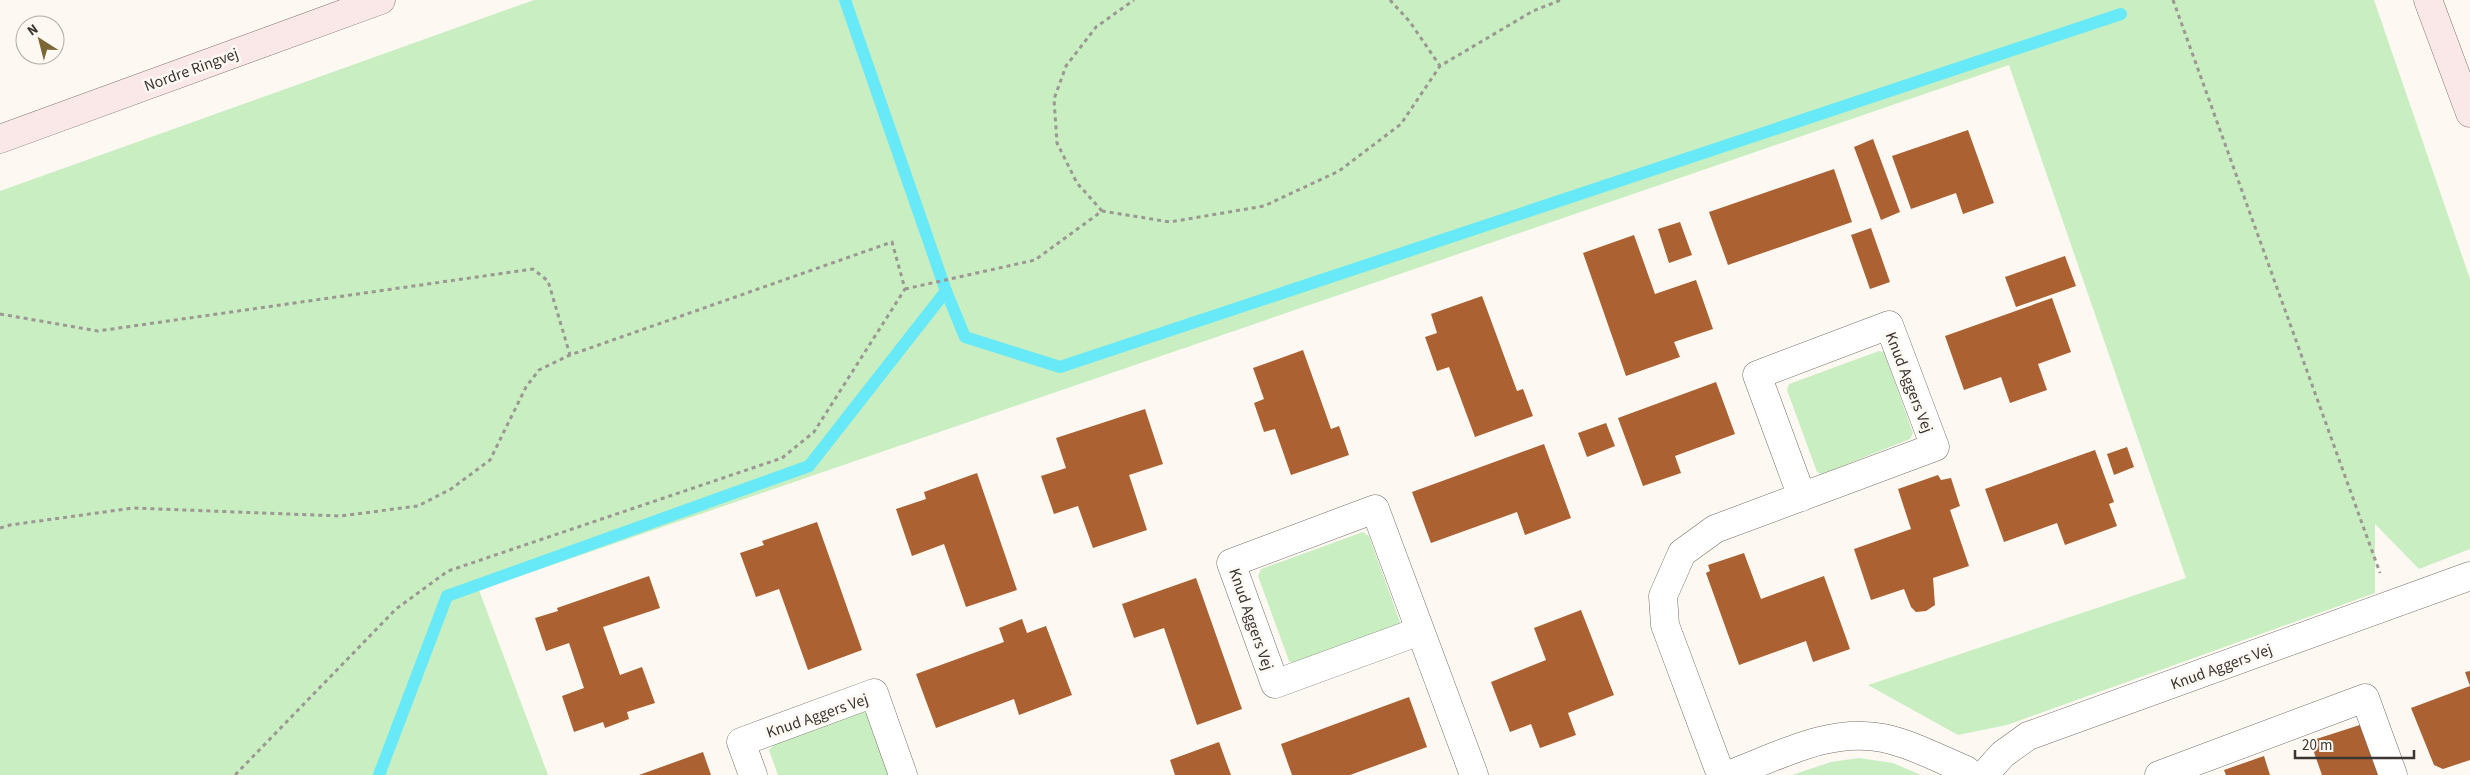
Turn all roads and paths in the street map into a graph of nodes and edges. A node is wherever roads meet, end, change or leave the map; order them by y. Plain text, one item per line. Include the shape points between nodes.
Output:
1 (381, 0) edge
2 (1134, 0) edge
3 (1390, 0) edge
4 (1561, 0) edge
5 (2172, 0) edge
6 (2428, 0) edge
7 (1440, 66) junction
8 (2470, 114) edge
9 (0, 139) edge
10 (1102, 211) junction
11 (904, 289) junction
12 (0, 314) edge
13 (570, 355) junction
14 (1802, 496) junction
15 (0, 528) edge
16 (2470, 576) edge
17 (2391, 604) junction
18 (1420, 631) junction
19 (236, 775) edge
20 (753, 775) edge
21 (904, 775) edge
22 (1474, 775) edge
23 (1721, 775) edge
24 (1728, 775) edge
25 (1971, 775) edge
26 (1984, 775) edge
27 (2160, 775) edge
28 (2393, 775) edge

1 - 9 main road, Nordre Ringvej
2 - 10 path via 1096,28 1066,66 1054,99 1057,143 1076,183
3 - 7 path via 1410,22
4 - 7 path via 1533,11
5 - 17 path
6 - 8 main road
7 - 10 path via 1401,124 1339,171 1264,206 1170,222
10 - 11 path via 1035,260
11 - 13 path via 892,242
11 - 19 path via 814,432 782,458 448,572 396,609
12 - 13 path via 98,331 533,269 548,281
13 - 15 path via 539,370 526,387 490,460 452,489 418,506 340,516 133,508
14 - 14 street, Knud Aggers Vej via 1756,375 1889,325 1934,447
14 - 23 street, Knud Aggers Vej via 1715,529 1682,552 1663,596 1666,625
16 - 17 street, Knud Aggers Vej
17 - 26 street, Knud Aggers Vej via 2028,736 2003,754
18 - 18 street, Knud Aggers Vej via 1375,509 1230,563 1275,684
18 - 22 street, Knud Aggers Vej
20 - 21 street, Knud Aggers Vej via 741,742 874,693
24 - 25 street via 1825,738 1854,735 1905,744
27 - 28 street via 2364,698

